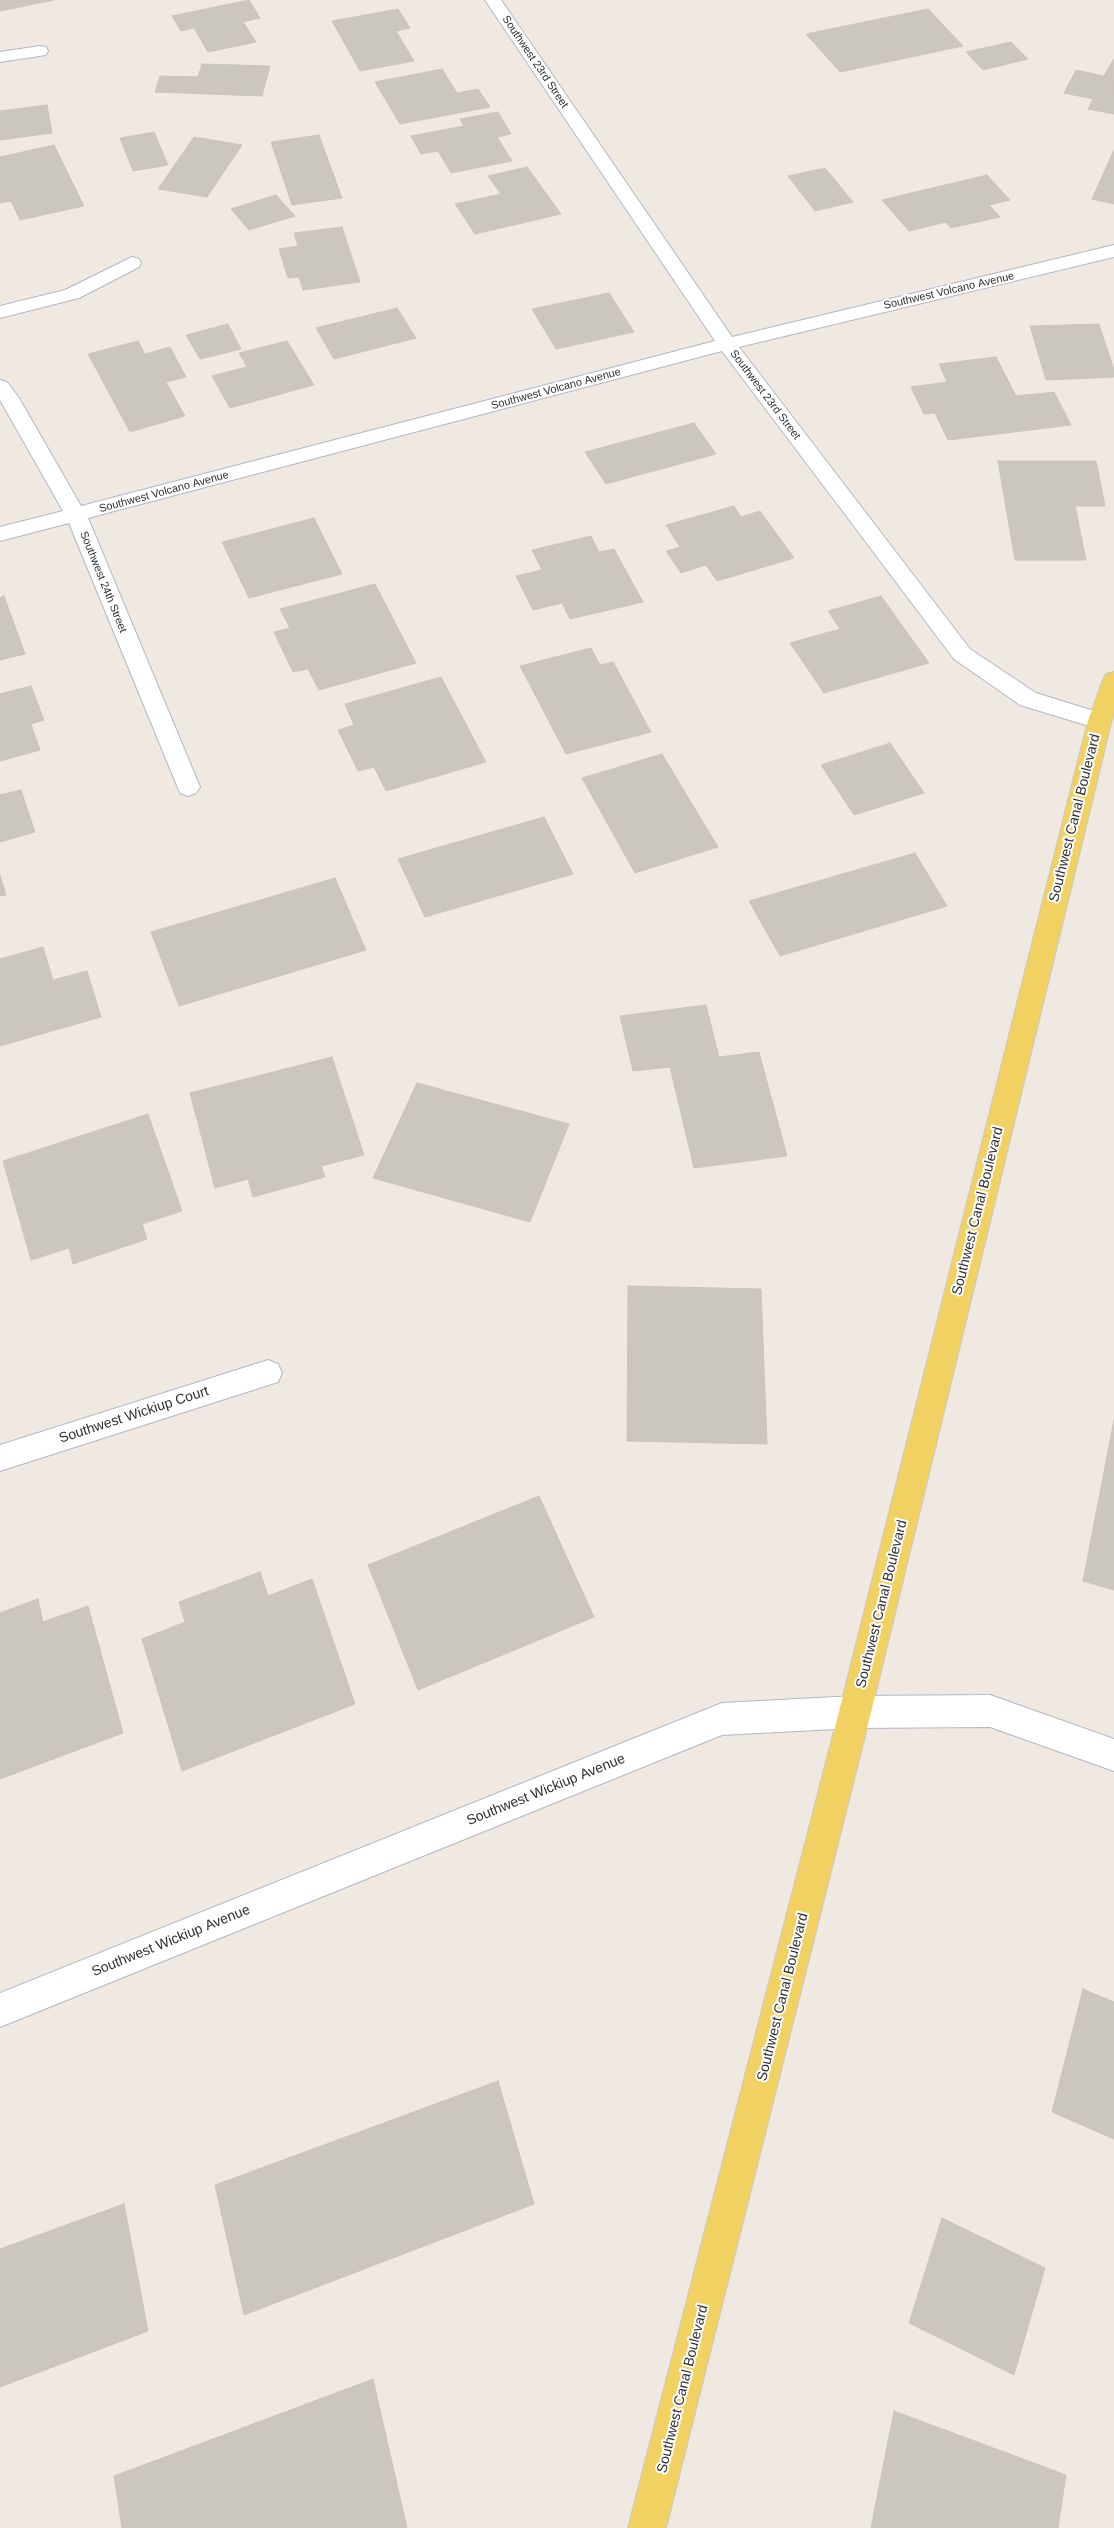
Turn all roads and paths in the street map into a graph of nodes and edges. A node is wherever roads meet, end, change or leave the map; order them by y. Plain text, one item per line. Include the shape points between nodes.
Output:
1 (493, 0) edge
2 (40, 51) dead end
3 (0, 57) edge
4 (1114, 252) edge
5 (132, 263) dead end
6 (0, 312) edge
7 (727, 344) junction
8 (0, 386) edge
9 (76, 515) junction
10 (0, 534) edge
11 (1114, 680) edge
12 (1099, 721) junction
13 (188, 786) dead end
14 (268, 1373) dead end
15 (0, 1458) edge
16 (855, 1712) junction
17 (1114, 1755) edge
18 (0, 2010) edge
19 (647, 2528) edge

1 - 7 street, Southwest 23rd Street
2 - 3 street
4 - 7 street, Southwest Volcano Avenue
5 - 6 street via 72,294
7 - 9 street, Southwest Volcano Avenue
7 - 12 street, Southwest 23rd Street via 962,654 1028,699
8 - 9 street, Southwest 24th Street
9 - 10 street, Southwest Volcano Avenue
9 - 13 street, Southwest 24th Street
11 - 12 main road, Southwest Canal Boulevard
12 - 16 main road, Southwest Canal Boulevard
14 - 15 street, Southwest Wickiup Court
16 - 17 street, Southwest Wickiup Avenue via 990,1711
16 - 18 street, Southwest Wickiup Avenue via 722,1719
16 - 19 main road, Southwest Canal Boulevard

